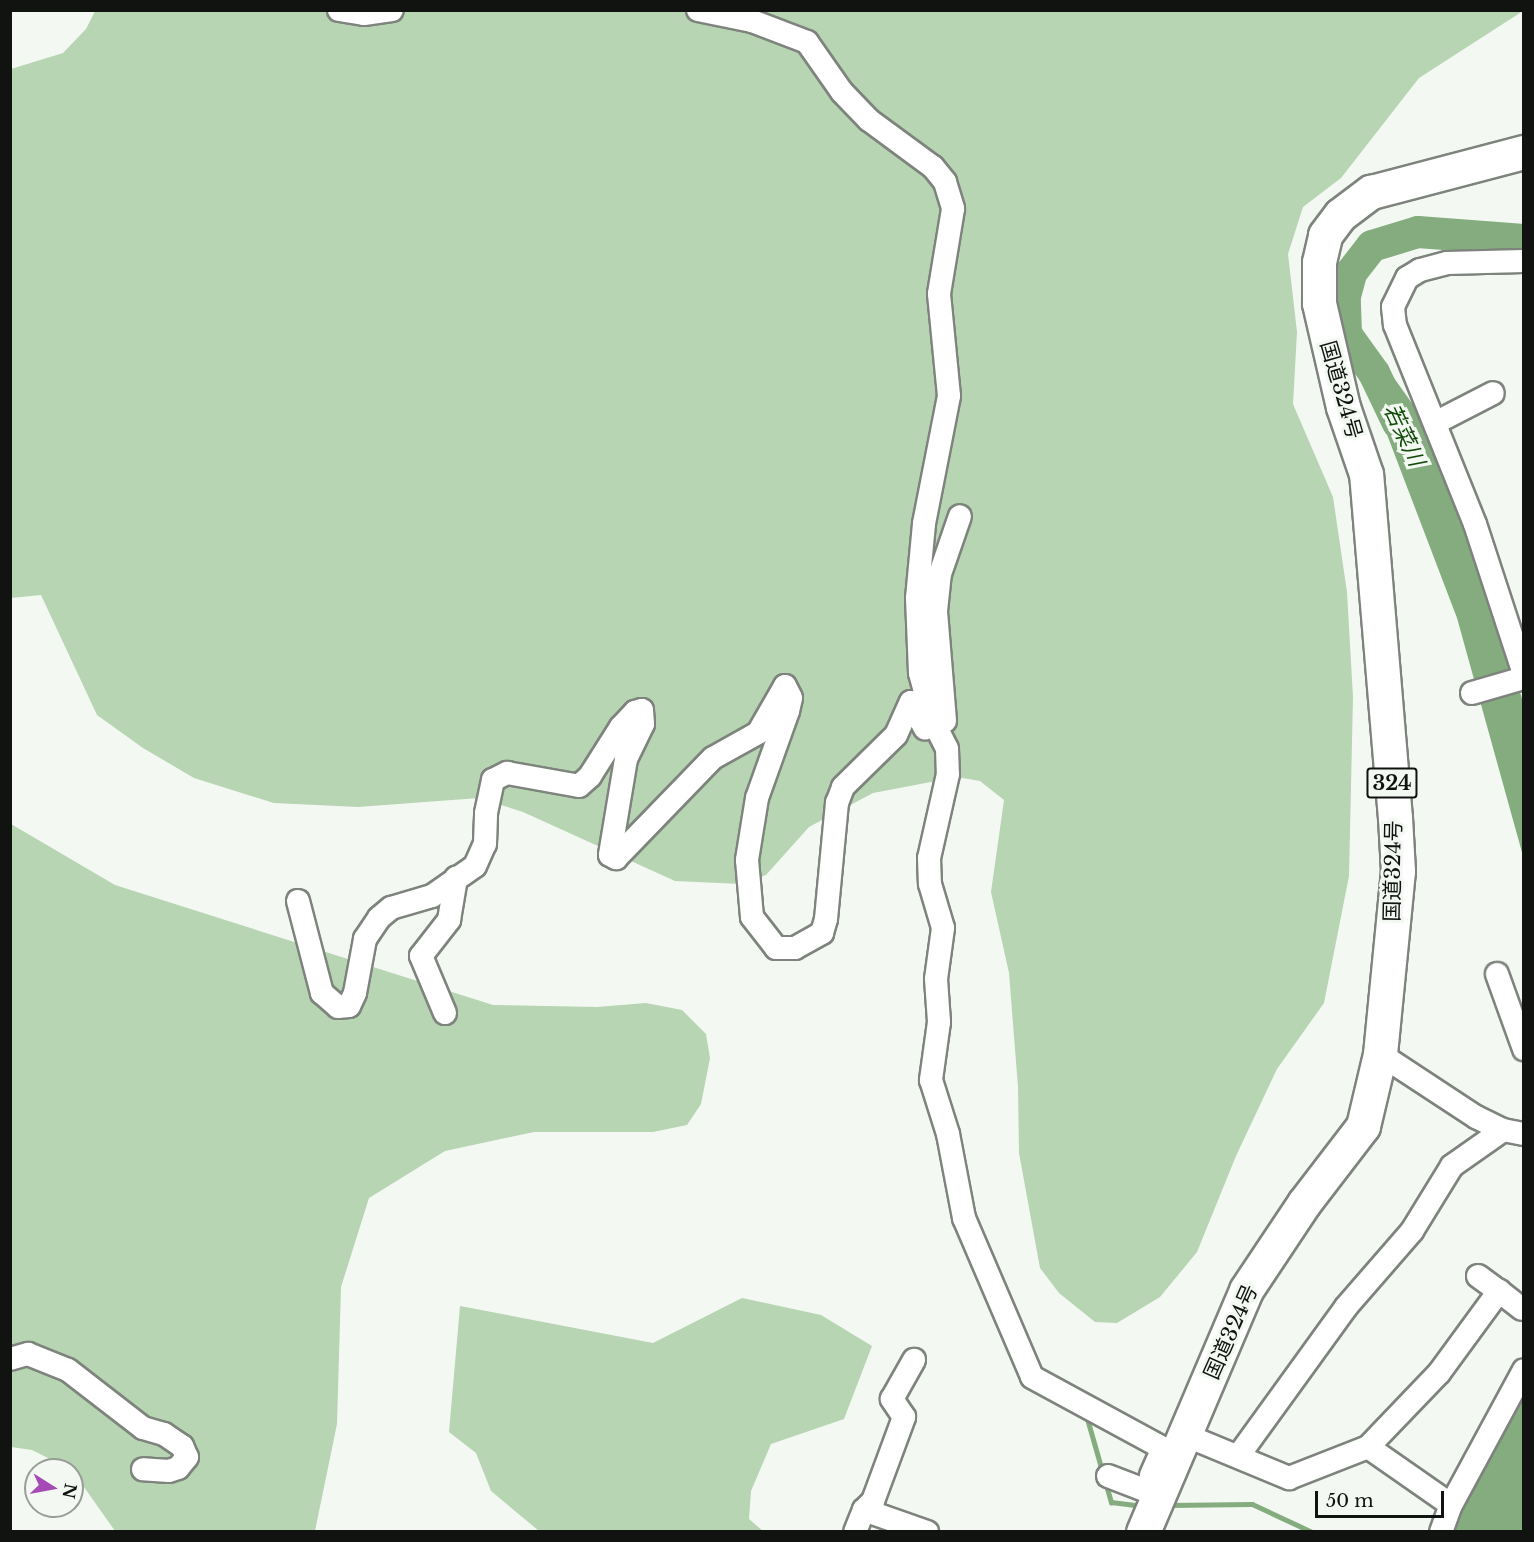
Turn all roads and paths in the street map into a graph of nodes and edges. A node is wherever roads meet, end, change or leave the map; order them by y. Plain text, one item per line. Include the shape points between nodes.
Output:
1 (339, 10) edge
2 (392, 10) edge
3 (698, 10) edge
4 (1524, 152) edge
5 (1524, 261) edge
6 (1493, 393) dead end
7 (1436, 423) junction
8 (960, 516) dead end
9 (1522, 677) edge
10 (1472, 693) dead end
11 (947, 749) junction
12 (948, 774) junction
13 (456, 878) junction
14 (298, 901) dead end
15 (1497, 974) dead end
16 (445, 1013) dead end
17 (1524, 1049) edge
18 (1380, 1054) junction
19 (1513, 1132) edge
20 (1478, 1276) dead end
21 (1500, 1291) junction
22 (1523, 1306) edge
23 (10, 1359) edge
24 (914, 1360) dead end
25 (1524, 1370) edge
26 (1185, 1435) junction
27 (1368, 1447) junction
28 (1239, 1455) junction
29 (143, 1469) dead end
30 (1108, 1476) dead end
31 (1151, 1506) edge
32 (864, 1510) junction
33 (1446, 1518) edge
34 (855, 1532) edge
35 (927, 1532) edge

1 - 2 street via 364,14
3 - 11 street via 752,21 807,42 842,92 868,120 933,167 945,182 952,209 939,294 949,396 924,524 917,598 920,673 933,721
4 - 18 highway, 国道324号 / 324 via 1371,192 1340,215 1324,235 1321,249 1319,303 1343,407 1366,474 1395,818 1398,872
5 - 7 street via 1447,263 1407,278 1397,292 1393,307 1395,324
6 - 7 street
7 - 9 street via 1475,524
8 - 11 street via 940,574 936,611
9 - 10 street
11 - 12 street
12 - 13 street via 935,757 916,705 911,702 896,735 843,787 837,803 822,933 810,942 785,950 777,948 752,917 747,861 757,798 788,711 790,698 786,686 758,733 713,758 616,858 610,855 626,759 643,724 642,711 635,712 621,728 590,776 579,786 507,773 493,780 485,844 474,866
12 - 31 street via 929,858 930,884 943,928 936,979 939,1022 931,1080 948,1134 964,1218 1032,1377 1163,1448
13 - 14 street via 432,896 391,908 379,918 365,939 356,993 349,1006 338,1007 322,993
13 - 16 street via 449,920 421,956
15 - 17 street
18 - 19 street
18 - 26 highway, 国道324号 / 324 via 1364,1126 1304,1203 1246,1290
19 - 28 street via 1452,1166 1412,1230 1352,1299
20 - 21 street
21 - 22 street
21 - 27 street via 1439,1373
23 - 29 street via 27,1354 68,1370 143,1428 164,1434 182,1446 187,1457 178,1468 169,1471
24 - 32 street via 892,1399 904,1417 873,1502
25 - 33 street
26 - 28 street
26 - 31 highway, 国道324号 / 324
27 - 28 street via 1289,1478 1275,1475
27 - 33 street
30 - 31 street
32 - 34 street
32 - 35 street

